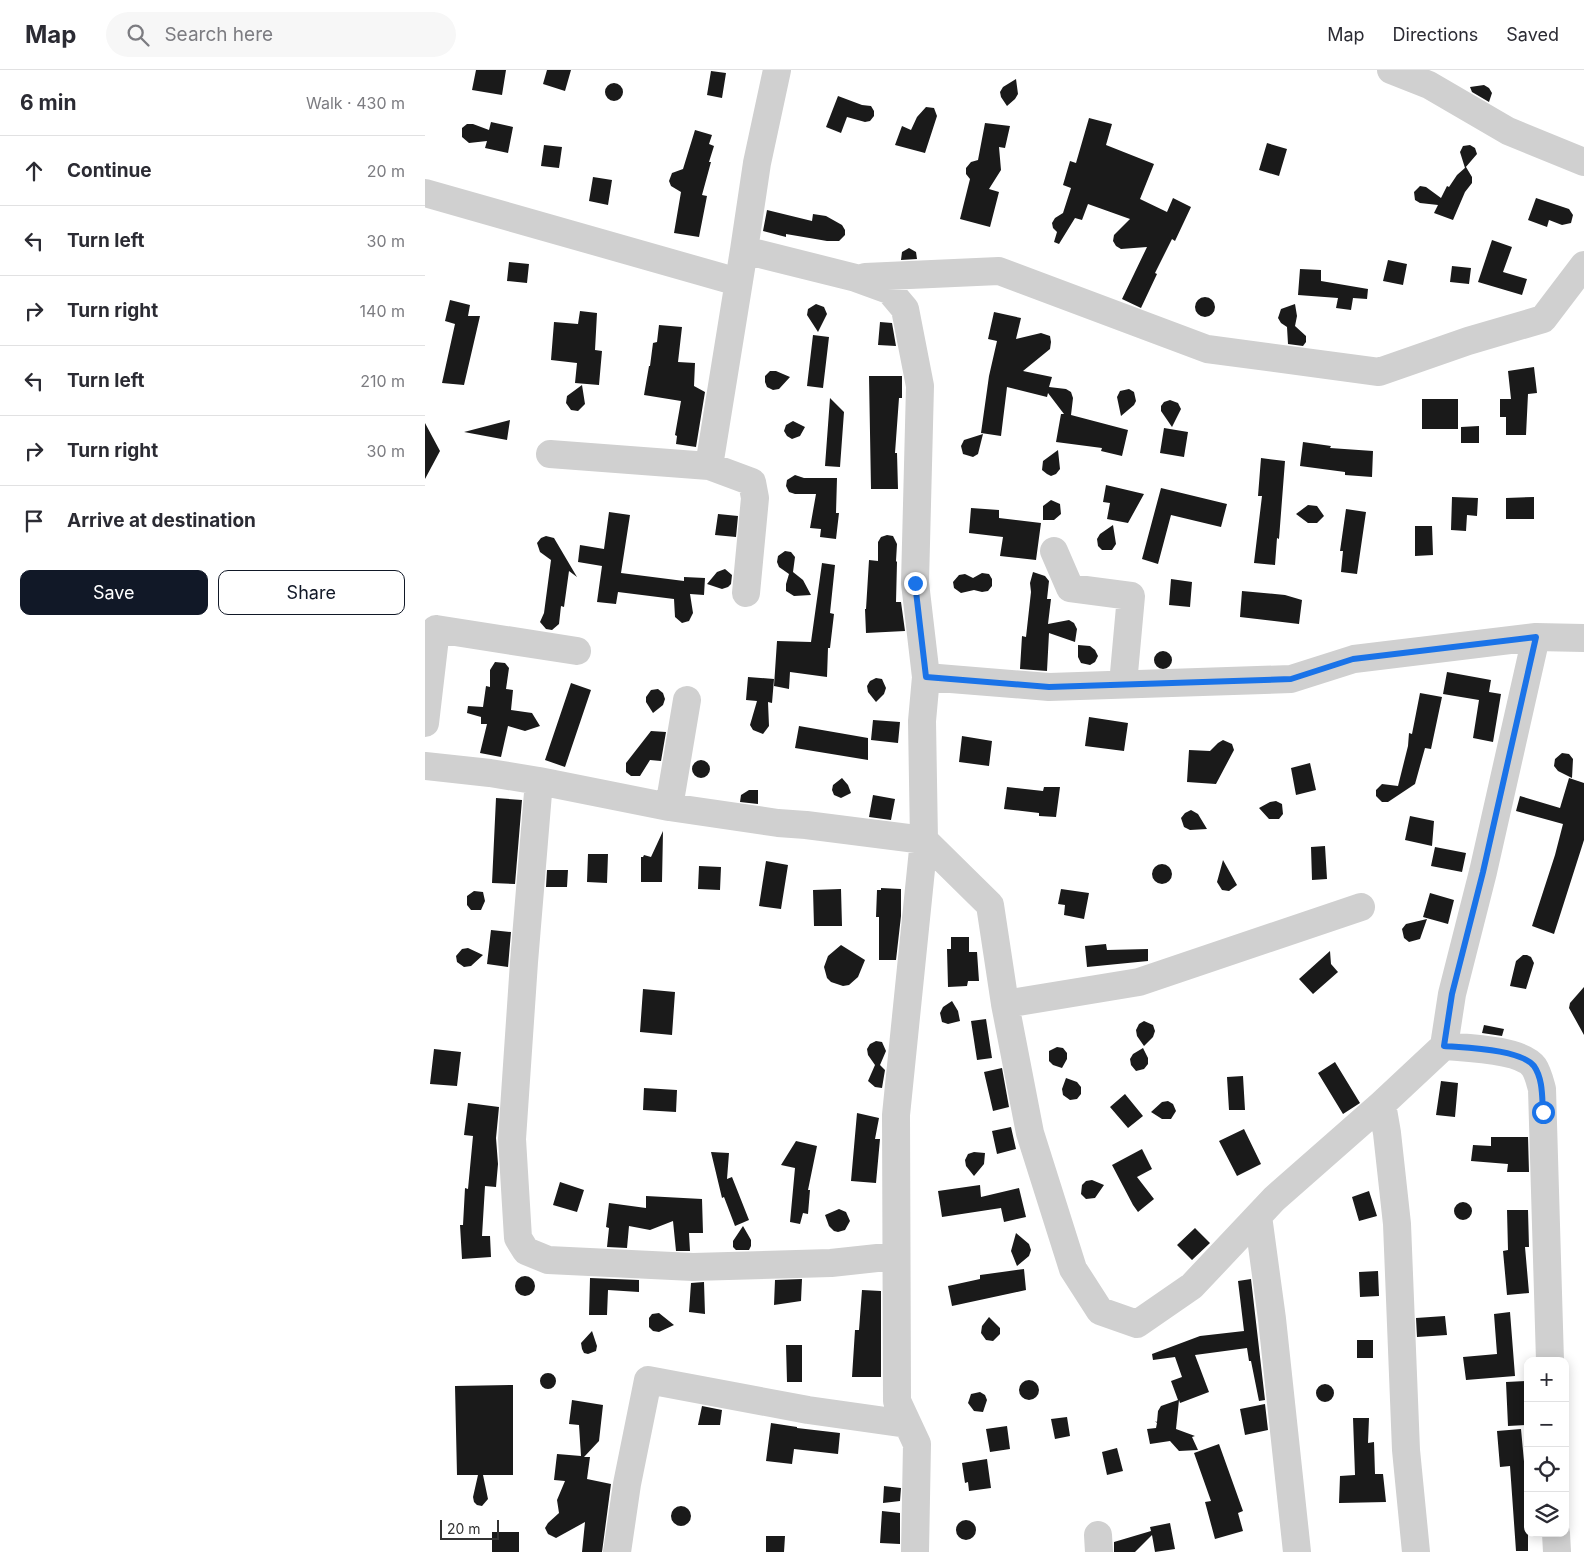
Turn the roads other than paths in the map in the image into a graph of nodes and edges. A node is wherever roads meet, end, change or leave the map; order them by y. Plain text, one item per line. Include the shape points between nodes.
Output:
1 (777, 70) edge
2 (1391, 70) edge
3 (1584, 162) edge
4 (425, 193) edge
5 (744, 250) junction
6 (1584, 265) edge
7 (856, 278) junction
8 (738, 282) junction
9 (550, 454) dead end
10 (709, 466) junction
11 (1054, 551) dead end
12 (745, 593) dead end
13 (1536, 637) junction
14 (1584, 638) edge
15 (577, 650) dead end
16 (926, 677) junction
17 (1123, 684) junction
18 (687, 700) dead end
19 (425, 723) edge
20 (425, 766) edge
21 (539, 781) junction
22 (669, 807) junction
23 (924, 840) junction
24 (1361, 907) dead end
25 (1005, 1004) junction
26 (1444, 1046) junction
27 (1382, 1104) junction
28 (1258, 1216) junction
29 (897, 1256) junction
30 (1549, 1357) edge
31 (907, 1424) junction
32 (1556, 1537) edge
33 (617, 1552) edge
34 (915, 1552) edge
35 (1297, 1552) edge
36 (1416, 1552) edge
37 (1557, 1552) edge

1 - 5 street via 757,163
2 - 3 street via 1429,85 1508,131
4 - 8 street
5 - 7 street
5 - 8 street
6 - 7 street via 1543,319 1379,372 1207,349 999,271
7 - 16 street via 889,290 905,309 920,386 915,583
8 - 10 street
9 - 10 street
10 - 12 street via 752,482 755,498
11 - 17 street via 1070,588 1131,596
13 - 14 street
13 - 17 street via 1353,659 1291,679
13 - 26 street via 1452,994
15 - 19 street via 436,629
16 - 17 street via 1049,687
16 - 23 street via 922,721
18 - 22 street
20 - 21 street
21 - 22 street
21 - 29 street via 512,1139 518,1238 526,1251 548,1260 693,1267 831,1263
22 - 23 street
23 - 25 street via 990,904
23 - 29 street via 896,1115
24 - 25 street via 1139,982
25 - 28 street via 1033,1142 1073,1269 1100,1310 1137,1324 1192,1286
26 - 27 street
26 - 30 street via 1510,1053 1524,1057 1535,1067 1542,1089
27 - 28 street
27 - 36 street via 1397,1224 1406,1450
28 - 35 street
29 - 31 street via 897,1401
31 - 33 street via 808,1410 648,1380
31 - 34 street via 917,1444
32 - 37 street

